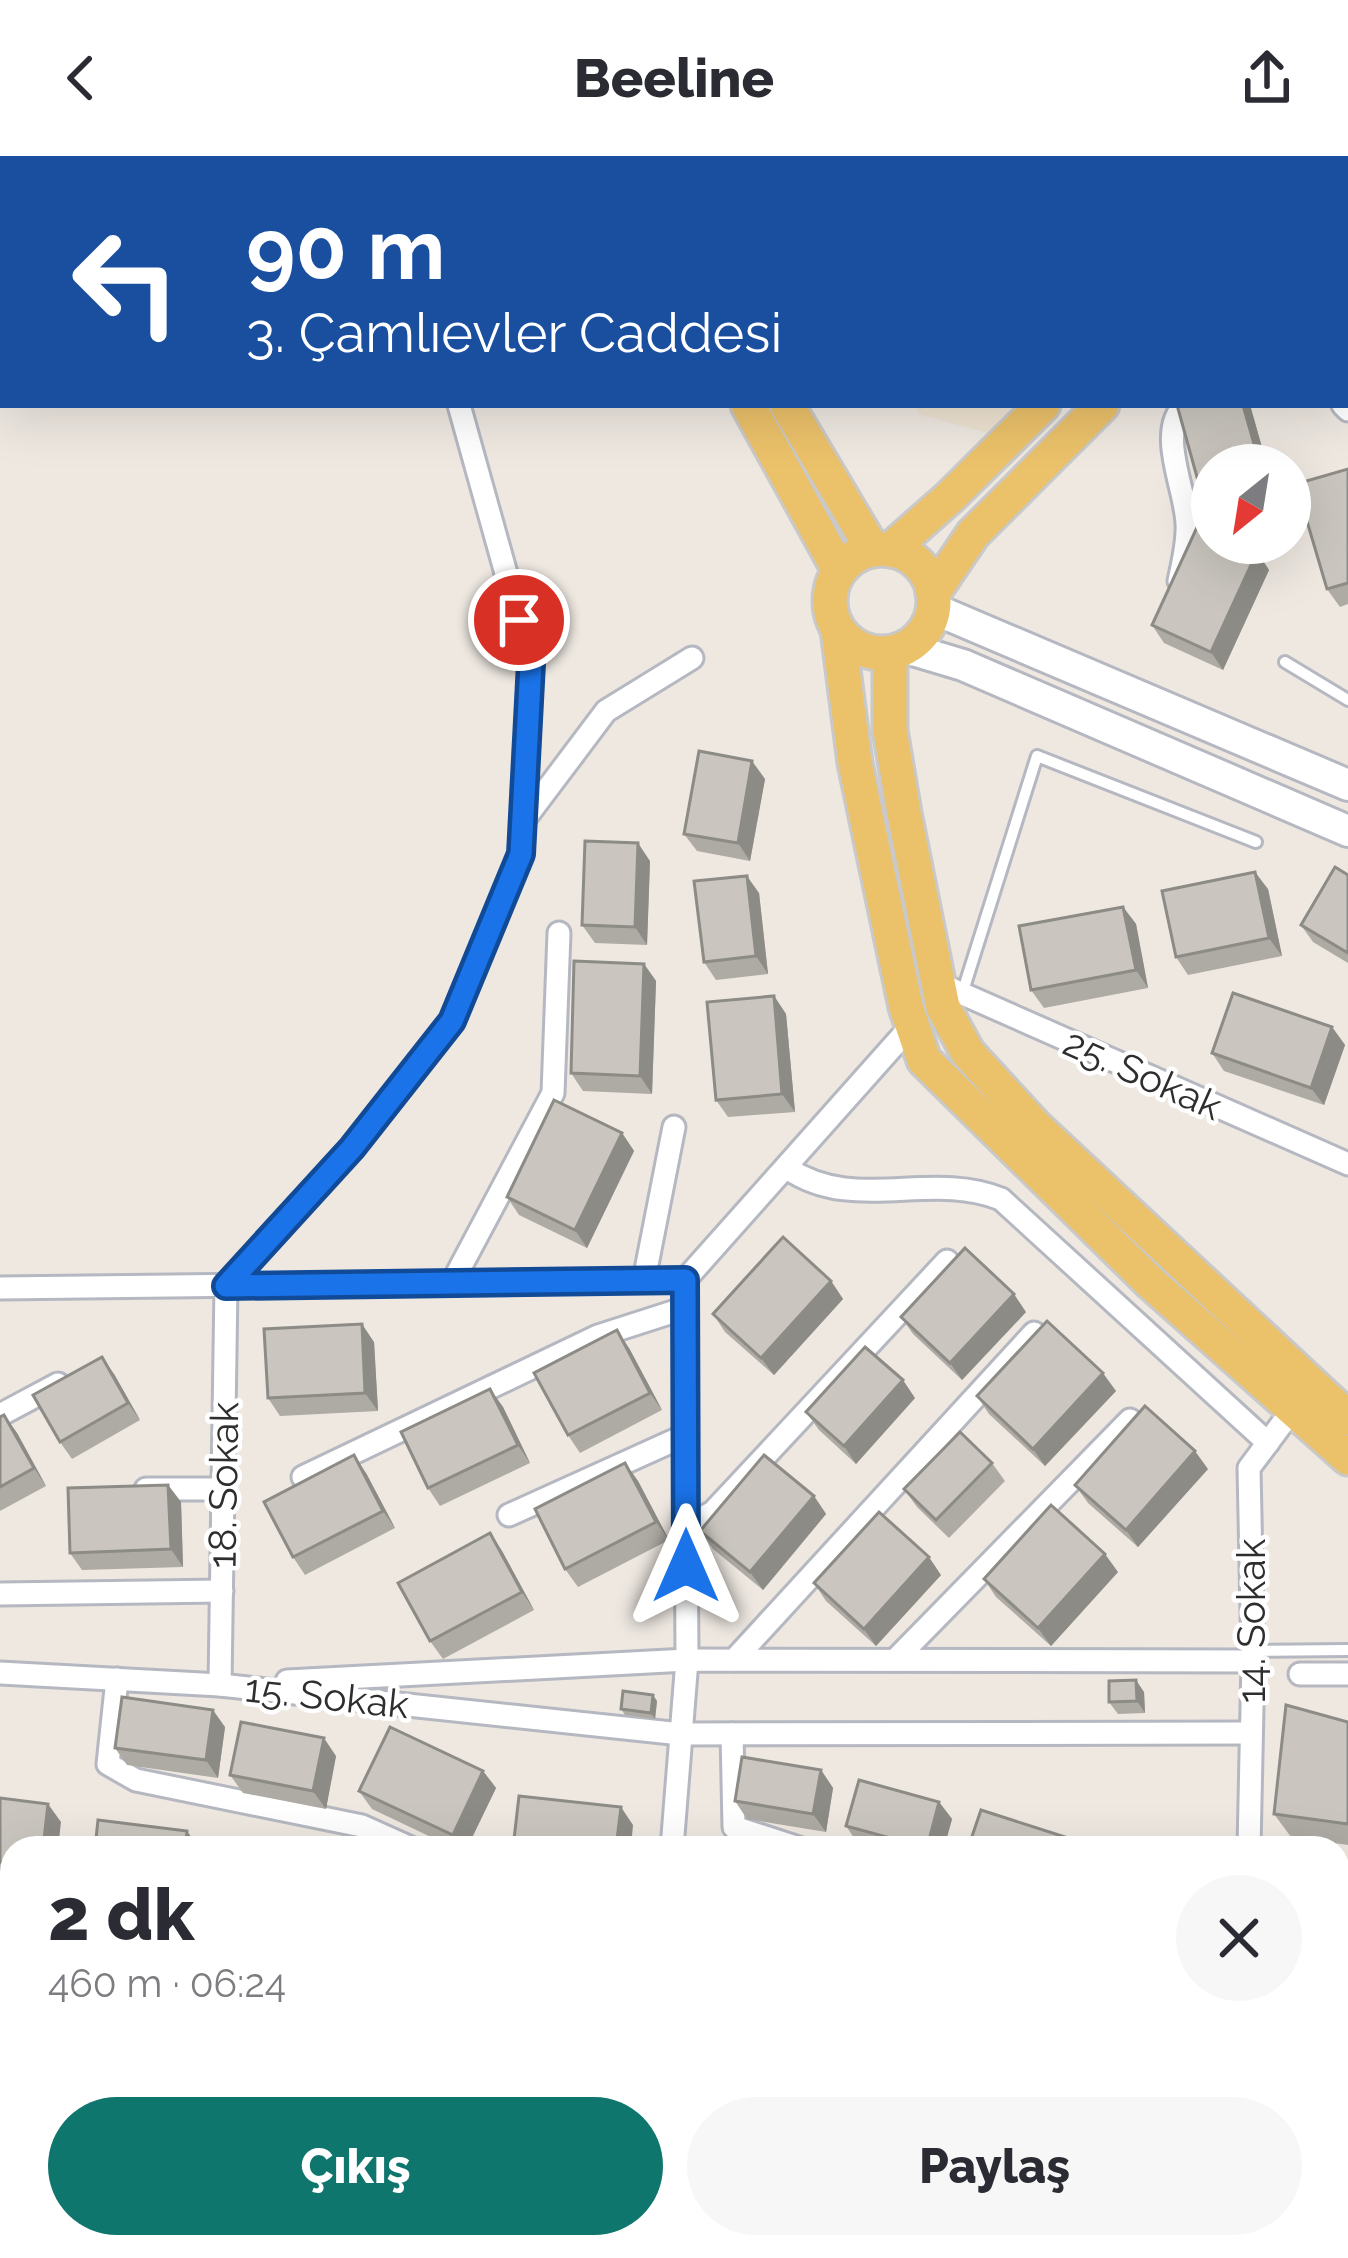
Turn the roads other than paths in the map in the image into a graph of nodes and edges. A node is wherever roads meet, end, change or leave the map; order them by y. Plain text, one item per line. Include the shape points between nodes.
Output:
1 (460, 408) edge
2 (750, 408) edge
3 (790, 408) edge
4 (1040, 408) edge
5 (1099, 408) edge
6 (1182, 408) edge
7 (882, 550) junction
8 (839, 570) junction
9 (1172, 598) edge
10 (934, 601) junction
11 (838, 630) junction
12 (898, 650) junction
13 (692, 658) dead end
14 (1285, 662) dead end
15 (1348, 700) edge
16 (1348, 785) edge
17 (523, 820) junction
18 (1348, 831) edge
19 (1256, 842) dead end
20 (559, 933) dead end
21 (950, 988) junction
22 (912, 1025) junction
23 (674, 1127) dead end
24 (1348, 1164) edge
25 (787, 1168) junction
26 (947, 1261) edge
27 (644, 1280) junction
28 (685, 1280) junction
29 (452, 1283) junction
30 (226, 1286) junction
31 (0, 1288) edge
32 (686, 1308) junction
33 (1034, 1334) edge
34 (82, 1371) edge
35 (1293, 1409) junction
36 (0, 1414) edge
37 (1348, 1418) edge
38 (1130, 1420) edge
39 (686, 1436) junction
40 (1268, 1443) junction
41 (1348, 1458) edge
42 (303, 1477) edge
43 (114, 1489) edge
44 (223, 1489) junction
45 (508, 1515) dead end
46 (686, 1520) junction
47 (222, 1592) junction
48 (0, 1594) edge
49 (1348, 1650) edge
50 (1252, 1656) junction
51 (687, 1660) junction
52 (734, 1660) junction
53 (896, 1660) junction
54 (0, 1673) edge
55 (1300, 1673) dead end
56 (1348, 1674) edge
57 (117, 1679) junction
58 (220, 1684) junction
59 (1250, 1733) junction
60 (681, 1734) junction
61 (732, 1734) junction
62 (384, 1836) edge
63 (673, 1836) edge
64 (762, 1836) edge
65 (1249, 1836) edge

1 - 17 street via 531,663
2 - 8 main road
3 - 7 main road
4 - 7 main road via 950,497
5 - 10 main road via 973,534
6 - 9 street via 1172,430 1187,530
7 - 8 main road
7 - 10 main road via 919,564
8 - 11 main road via 829,600
10 - 12 main road via 919,638
10 - 16 main road
11 - 12 main road via 860,649
11 - 22 main road via 855,763
12 - 18 main road via 963,665
12 - 21 main road via 890,730
13 - 17 street via 606,711
14 - 15 lane
17 - 30 street via 521,854 452,1021 352,1148
19 - 21 lane via 1037,756
20 - 29 street via 553,1093
21 - 24 street, 25. Sokak
21 - 37 main road via 943,1007 968,1053 1036,1127
22 - 25 street
22 - 35 main road via 924,1060 1151,1283
23 - 27 street
25 - 28 street
25 - 40 street via 839,1191 959,1189 1001,1199
26 - 46 street via 713,1512
27 - 28 street
27 - 29 street
28 - 32 street
29 - 30 street
30 - 31 street
30 - 44 street, 18. Sokak
32 - 39 street
32 - 42 street via 598,1336
33 - 52 street
34 - 36 street
35 - 40 street, 14. Sokak
35 - 41 main road
38 - 53 street
39 - 45 street
39 - 46 street
40 - 50 street, 14. Sokak via 1250,1468
43 - 44 street
44 - 47 street, 18. Sokak
46 - 51 street
47 - 48 street
47 - 58 street, 18. Sokak
49 - 50 lane
50 - 53 street, 15. Sokak
50 - 59 street, 14. Sokak
51 - 52 street, 15. Sokak
51 - 58 street, 15. Sokak
51 - 60 street
52 - 53 street, 15. Sokak
54 - 57 street
55 - 56 street
57 - 58 street
57 - 62 street via 108,1764 136,1780
58 - 60 street, 15. Sokak
59 - 61 street, 15. Sokak
59 - 65 street, 14. Sokak
60 - 61 street, 15. Sokak
60 - 63 street
61 - 64 street via 734,1827

